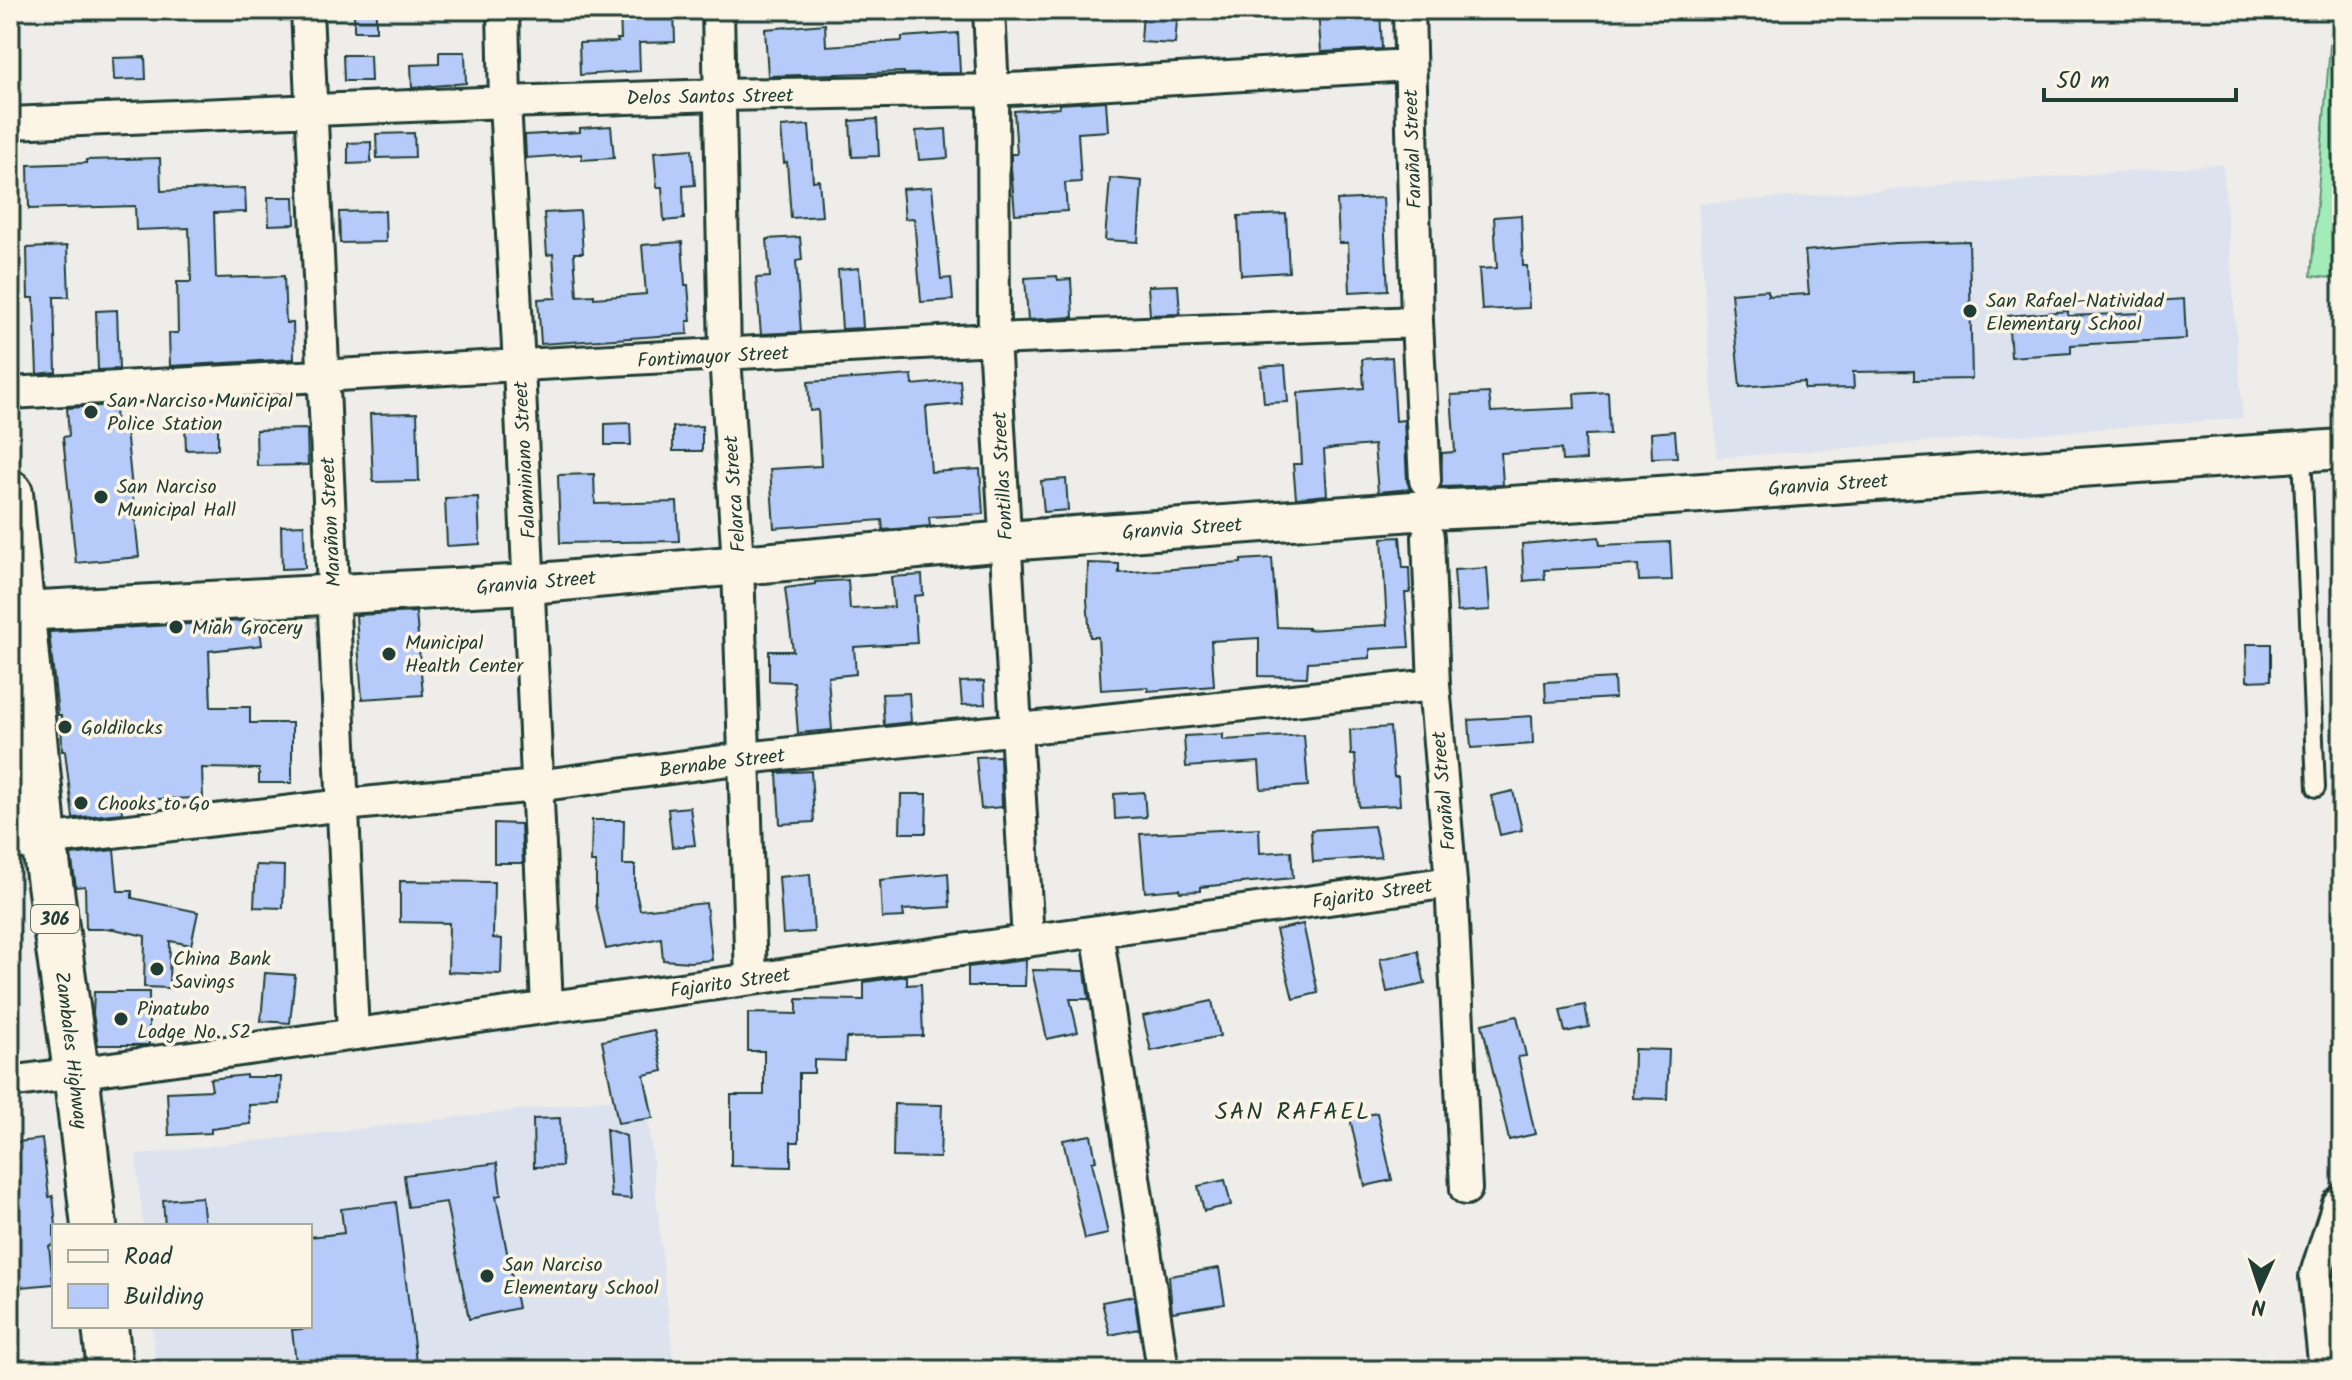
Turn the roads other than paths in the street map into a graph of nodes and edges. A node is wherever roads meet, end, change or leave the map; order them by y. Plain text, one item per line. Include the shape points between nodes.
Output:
1 (307, 10) edge
2 (503, 10) edge
3 (718, 10) edge
4 (989, 10) edge
5 (1409, 10) edge
6 (1409, 65) junction
7 (993, 90) junction
8 (719, 95) junction
9 (505, 102) junction
10 (310, 111) junction
11 (10, 123) edge
12 (1417, 322) junction
13 (994, 339) junction
14 (725, 355) junction
15 (519, 366) junction
16 (322, 375) junction
17 (10, 393) edge
18 (2342, 449) edge
19 (2302, 452) junction
20 (1425, 480) dead end
21 (10, 493) edge
22 (1428, 537) dead end
23 (1006, 541) junction
24 (738, 564) junction
25 (529, 584) junction
26 (334, 596) junction
27 (16, 611) edge
28 (1434, 685) junction
29 (1017, 728) junction
30 (745, 758) junction
31 (536, 786) junction
32 (2316, 788) dead end
33 (344, 805) junction
34 (27, 842) edge
35 (1451, 882) junction
36 (1097, 931) junction
37 (1028, 941) junction
38 (751, 979) junction
39 (547, 1007) junction
40 (353, 1034) junction
41 (76, 1072) junction
42 (10, 1082) edge
43 (1466, 1189) dead end
44 (2342, 1200) edge
45 (94, 1224) edge
46 (105, 1328) edge
47 (110, 1370) edge
48 (1163, 1370) edge
49 (2325, 1370) edge

1 - 10 street, Marañon Street
2 - 9 street, Falaminiano Street
3 - 8 street, Felarca Street
4 - 7 street, Fontillas Street
5 - 6 street, Farañal Street
6 - 7 street, Delos Santos Street
6 - 12 street, Farañal Street
7 - 8 street, Delos Santos Street
7 - 13 street, Fontillas Street
8 - 9 street, Delos Santos Street
8 - 14 street, Felarca Street
9 - 10 street, Delos Santos Street
9 - 15 street, Falaminiano Street
10 - 11 street, Delos Santos Street
10 - 16 street, Marañon Street
12 - 13 street, Fontimayor Street
12 - 20 street, Farañal Street
13 - 14 street, Fontimayor Street
13 - 23 street, Fontillas Street
14 - 15 street, Fontimayor Street
14 - 24 street, Felarca Street
15 - 16 street, Fontimayor Street
15 - 25 street, Falaminiano Street
16 - 17 street, Fontimayor Street
16 - 26 street, Marañon Street
18 - 19 street, Granvia Street
19 - 23 street, Granvia Street
19 - 32 lane
21 - 27 main road, Zambales Highway / 306
22 - 28 street, Farañal Street
23 - 24 street, Granvia Street
23 - 29 street, Fontillas Street
24 - 25 street, Granvia Street
24 - 30 street, Felarca Street
25 - 26 street, Granvia Street
25 - 31 street, Falaminiano Street
26 - 27 street, Granvia Street
26 - 33 street, Marañon Street
27 - 34 main road, Zambales Highway / 306
28 - 29 street, Bernabe Street
28 - 35 street, Farañal Street
29 - 30 street, Bernabe Street
29 - 37 street, Fontillas Street
30 - 31 street, Bernabe Street
30 - 38 street, Felarca Street
31 - 33 street, Bernabe Street
31 - 39 street, Falaminiano Street
33 - 34 street, Bernabe Street
33 - 40 street, Marañon Street
34 - 41 main road, Zambales Highway / 306
35 - 36 street, Fajarito Street
35 - 43 street, Farañal Street
36 - 37 street, Fajarito Street
36 - 48 street
37 - 38 street, Fajarito Street
38 - 39 street, Fajarito Street
39 - 40 street, Fajarito Street
40 - 41 street, Fajarito Street
41 - 42 street, Fajarito Street
41 - 45 main road, Zambales Highway / 306
44 - 49 street via 2315,1277
46 - 47 main road

